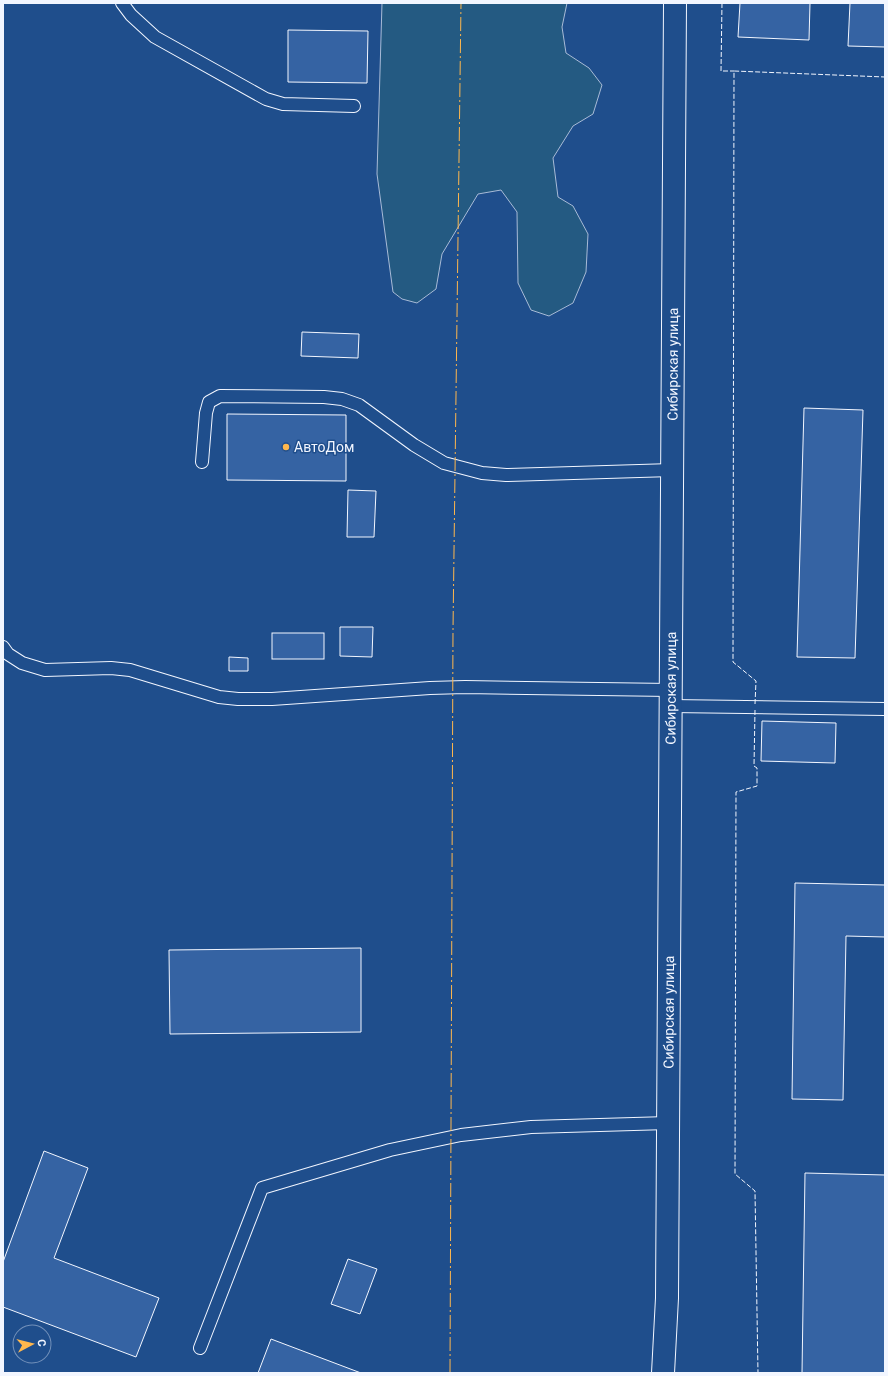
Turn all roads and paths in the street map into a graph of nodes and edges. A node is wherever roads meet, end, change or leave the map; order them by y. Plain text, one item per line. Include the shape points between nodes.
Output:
1 (122, 3) edge
2 (675, 3) edge
3 (354, 106) dead end
4 (202, 462) dead end
5 (672, 470) junction
6 (3, 647) edge
7 (671, 698) junction
8 (885, 709) edge
9 (668, 1123) junction
10 (200, 1348) dead end
11 (663, 1373) edge

1 - 3 lane via 155,37 266,99 283,104
2 - 5 street, Сибирская улица
4 - 5 lane via 209,402 220,396 324,397 359,405 414,445 444,463 482,473 506,475
5 - 7 street, Сибирская улица
6 - 7 lane via 8,654 22,663 45,670 130,670 219,697 238,699 465,687
7 - 8 lane
7 - 9 street, Сибирская улица
9 - 10 lane via 530,1127 461,1135 390,1150 262,1188
9 - 11 street, Сибирская улица via 668,1298

